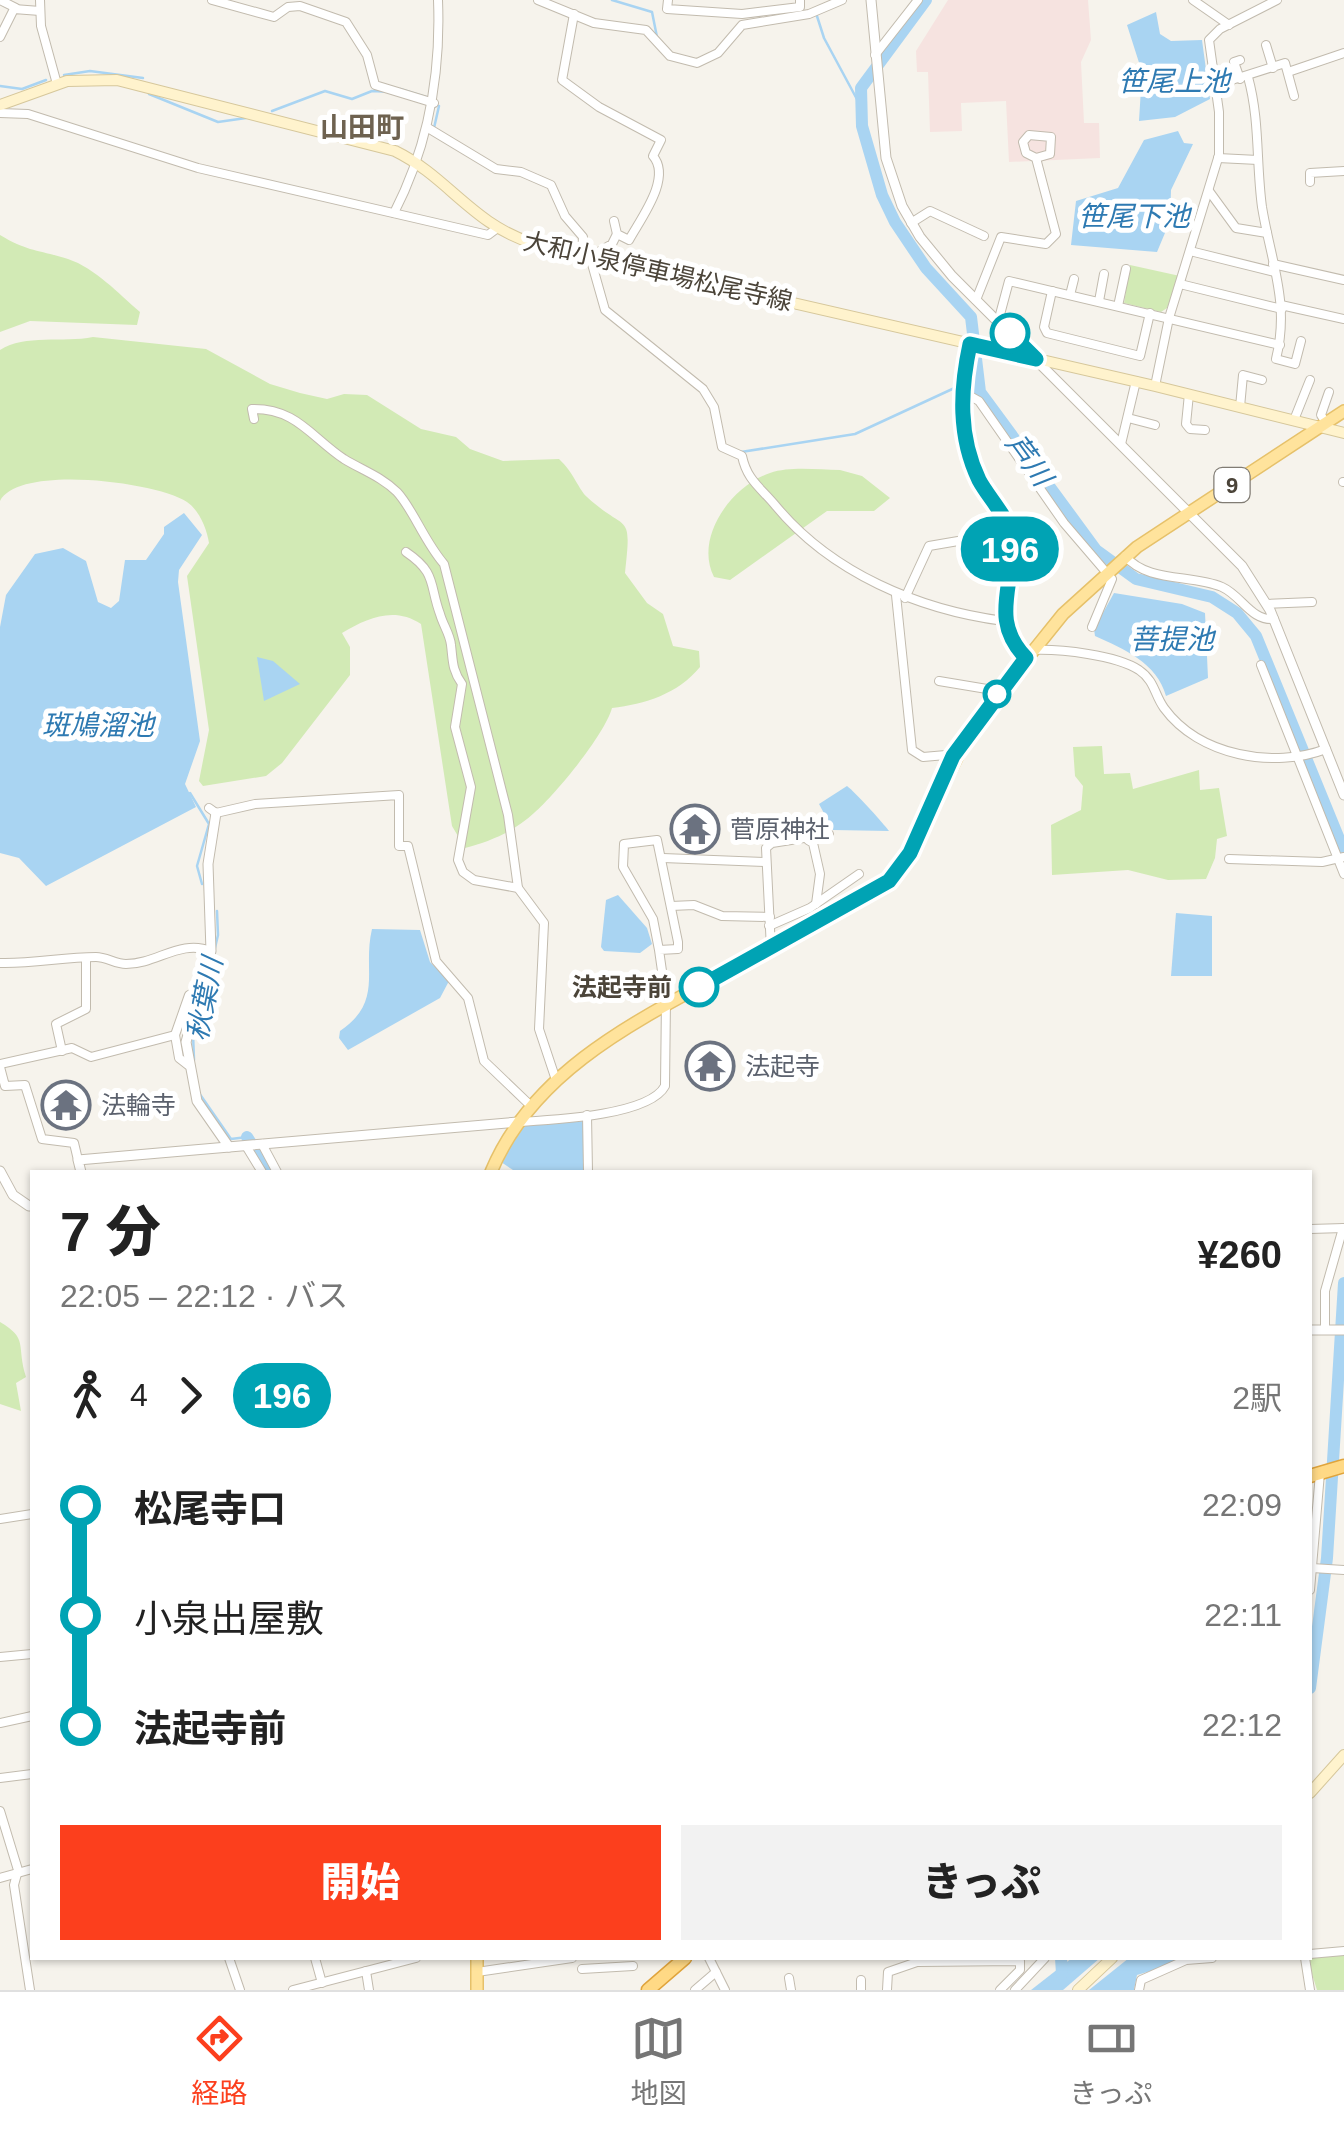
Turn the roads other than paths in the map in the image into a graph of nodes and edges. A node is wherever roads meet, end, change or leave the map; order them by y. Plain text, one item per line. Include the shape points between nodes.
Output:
1 (0, 0) edge
2 (40, 0) edge
3 (212, 0) edge
4 (438, 0) edge
5 (538, 0) edge
6 (668, 0) edge
7 (742, 0) edge
8 (770, 0) edge
9 (800, 0) edge
10 (842, 0) edge
11 (871, 0) edge
12 (918, 0) edge
13 (1192, 0) edge
14 (1277, 0) edge
15 (16, 8) junction
16 (40, 10) junction
17 (770, 12) junction
18 (574, 14) junction
19 (742, 14) junction
20 (1228, 25) junction
21 (0, 38) edge
22 (1266, 45) dead end
23 (1344, 53) edge
24 (875, 58) junction
25 (1240, 60) dead end
26 (1274, 68) junction
27 (1288, 72) junction
28 (1244, 78) junction
29 (57, 84) junction
30 (1216, 85) junction
31 (1294, 96) dead end
32 (434, 103) junction
33 (0, 109) edge
34 (428, 128) junction
35 (1036, 158) dead end
36 (1218, 158) junction
37 (1258, 160) junction
38 (417, 163) junction
39 (1344, 170) edge
40 (1310, 182) dead end
41 (1209, 191) junction
42 (394, 213) junction
43 (614, 221) dead end
44 (912, 223) junction
45 (496, 229) junction
46 (1267, 233) junction
47 (617, 234) junction
48 (984, 236) dead end
49 (1190, 251) junction
50 (586, 256) junction
51 (1274, 268) junction
52 (1126, 269) dead end
53 (1104, 274) dead end
54 (1074, 279) dead end
55 (1344, 280) edge
56 (1180, 284) junction
57 (1052, 290) junction
58 (1070, 294) junction
59 (976, 300) junction
60 (1099, 301) junction
61 (1118, 306) junction
62 (1282, 307) junction
63 (1150, 313) junction
64 (1170, 318) junction
65 (1344, 319) edge
66 (998, 322) junction
67 (1301, 341) dead end
68 (970, 344) junction
69 (1280, 345) junction
70 (1036, 359) junction
71 (1262, 380) dead end
72 (1310, 380) dead end
73 (1136, 381) junction
74 (1155, 386) junction
75 (961, 387) junction
76 (1329, 392) dead end
77 (1189, 394) junction
78 (1240, 407) junction
79 (1344, 411) edge
80 (1128, 418) junction
81 (254, 420) dead end
82 (1294, 420) junction
83 (1323, 425) junction
84 (1155, 426) dead end
85 (1205, 430) dead end
86 (1344, 434) edge
87 (1122, 444) junction
88 (1190, 512) junction
89 (1011, 540) junction
90 (406, 552) dead end
91 (1123, 558) junction
92 (1107, 571) junction
93 (900, 596) junction
94 (1312, 602) dead end
95 (1267, 604) junction
96 (1274, 619) junction
97 (1004, 621) junction
98 (1092, 627) dead end
99 (1030, 654) junction
100 (1261, 665) dead end
101 (938, 681) dead end
102 (1000, 691) junction
103 (1326, 749) junction
104 (946, 754) dead end
105 (1299, 759) junction
106 (1343, 788) edge
107 (213, 811) joint
108 (829, 834) dead end
109 (808, 840) junction
110 (663, 858) junction
111 (1341, 858) edge
112 (1229, 859) dead end
113 (766, 862) junction
114 (859, 874) dead end
115 (1344, 874) edge
116 (518, 888) junction
117 (816, 904) junction
118 (672, 906) junction
119 (770, 921) junction
120 (771, 949) junction
121 (659, 950) junction
122 (211, 951) junction
123 (86, 958) junction
124 (0, 963) edge
125 (198, 992) junction
126 (665, 1006) junction
127 (175, 1035) junction
128 (62, 1051) junction
129 (188, 1065) junction
130 (0, 1066) edge
131 (556, 1080) junction
132 (2, 1087) edge
133 (531, 1106) junction
134 (587, 1115) junction
135 (518, 1122) junction
136 (254, 1145) junction
137 (229, 1147) junction
138 (78, 1160) junction
139 (80, 1170) edge
140 (261, 1170) edge
141 (275, 1170) edge
142 (491, 1170) edge
143 (588, 1170) edge
144 (0, 1171) edge
145 (30, 1206) edge
146 (1343, 1228) edge
147 (1312, 1230) edge
148 (1312, 1330) edge
149 (1328, 1330) junction
150 (1344, 1330) edge
151 (1342, 1467) edge
152 (1318, 1474) edge
153 (30, 1514) edge
154 (0, 1519) edge
155 (1314, 1568) edge
156 (1339, 1570) edge
157 (30, 1654) edge
158 (0, 1658) edge
159 (30, 1716) edge
160 (0, 1723) edge
161 (1342, 1761) edge
162 (30, 1774) edge
163 (0, 1778) edge
164 (1312, 1791) edge
165 (0, 1811) edge
166 (3, 1829) edge
167 (30, 1870) edge
168 (17, 1873) junction
169 (0, 1878) edge
170 (1344, 1952) edge
171 (1312, 1955) edge
172 (230, 1960) edge
173 (316, 1960) edge
174 (408, 1960) edge
175 (476, 1960) edge
176 (558, 1960) edge
177 (683, 1960) edge
178 (711, 1960) edge
179 (1043, 1960) edge
180 (1110, 1960) edge
181 (1184, 1960) edge
182 (1307, 1960) edge
183 (602, 1962) edge
184 (633, 1966) dead end
185 (582, 1969) dead end
186 (366, 1970) junction
187 (477, 1972) junction
188 (716, 1972) junction
189 (789, 1978) dead end
190 (329, 1985) edge
191 (30, 1990) edge
192 (240, 1990) edge
193 (293, 1990) edge
194 (368, 1990) edge
195 (477, 1990) edge
196 (648, 1990) edge
197 (695, 1990) edge
198 (725, 1990) edge
199 (791, 1990) edge
200 (887, 1990) edge
201 (1000, 1990) edge
202 (1015, 1990) edge
203 (1078, 1990) edge
204 (1139, 1990) edge
205 (1310, 1990) edge

1 - 15 street
2 - 16 street
3 - 32 street via 274,17 300,6 343,21 367,55 375,85
4 - 32 street
5 - 18 street
6 - 19 street via 667,9
7 - 19 street
8 - 17 street
9 - 17 street via 800,7
10 - 18 street via 742,25 714,57 692,62 670,56 650,31
11 - 24 street
12 - 24 street
13 - 20 street
14 - 20 street
15 - 16 street
15 - 21 street
16 - 29 street
17 - 19 street
18 - 47 street via 562,80 661,140 653,156 659,184 630,240
20 - 30 street via 1209,40
22 - 26 street
23 - 27 street
24 - 44 street via 886,158
25 - 28 street via 1234,62
26 - 27 street via 1285,62
26 - 28 street
27 - 31 street
28 - 30 street
28 - 37 street via 1258,114
29 - 33 main road, 大和小泉停車場松尾寺線
29 - 38 main road, 大和小泉停車場松尾寺線 via 94,78 138,83 371,143
30 - 36 street
32 - 34 street
33 - 42 street via 198,168
34 - 38 street
34 - 50 street via 496,169 551,184 583,236
35 - 59 street via 1056,234 1046,244 1001,237
36 - 37 street
36 - 41 street
37 - 46 street
38 - 42 street
38 - 45 main road, 大和小泉停車場松尾寺線
39 - 40 street via 1310,173
41 - 46 street via 1236,228
41 - 49 street
42 - 45 street via 488,235
43 - 47 street
44 - 48 street via 930,211
44 - 59 street
45 - 50 main road, 大和小泉停車場松尾寺線
46 - 51 street
47 - 50 street via 612,244
49 - 51 street
49 - 56 street
50 - 68 main road, 大和小泉停車場松尾寺線
50 - 93 street via 601,305 703,389 722,448 742,456 749,481 793,526
51 - 55 street
51 - 62 street
52 - 61 street
53 - 60 street
54 - 58 street
56 - 62 street
56 - 64 street
57 - 58 street
57 - 63 street via 1047,333 1140,356
57 - 66 street via 1009,281
58 - 60 street
59 - 66 street
60 - 61 street
61 - 63 street
62 - 65 street
62 - 69 street
63 - 64 street
64 - 69 street
64 - 74 street
66 - 70 street
67 - 69 street via 1295,364 1276,359
68 - 70 main road, 大和小泉停車場松尾寺線
68 - 75 street
70 - 73 main road, 大和小泉停車場松尾寺線
70 - 87 street
71 - 78 street via 1243,376
72 - 82 street
73 - 74 main road, 大和小泉停車場松尾寺線
73 - 80 street
74 - 77 main road, 大和小泉停車場松尾寺線
75 - 89 street via 966,441 978,478
75 - 92 street via 979,401 1064,523
76 - 83 street
77 - 78 main road, 大和小泉停車場松尾寺線
77 - 85 street via 1186,424
78 - 82 main road, 大和小泉停車場松尾寺線
79 - 83 main road, 9
80 - 84 street
80 - 87 street
81 - 116 street via 252,410 274,408 308,425 344,459 398,493 422,540 444,564 508,815
82 - 83 main road, 大和小泉停車場松尾寺線
83 - 86 main road, 大和小泉停車場松尾寺線
83 - 88 main road, 9
87 - 88 street
88 - 91 main road, 9
88 - 95 street via 1242,566
89 - 93 street via 929,546
89 - 97 street
90 - 116 street via 434,582 453,672 462,684 455,727 471,787 460,866 474,880
91 - 92 main road, 9
91 - 96 street via 1145,572 1224,588 1257,616
92 - 98 street via 1112,578
92 - 99 main road, 9
93 - 97 street
93 - 104 street via 912,750 923,758
94 - 95 street
95 - 96 street
96 - 103 street
97 - 99 street via 1011,642
99 - 102 main road, 9
99 - 105 street via 1069,650 1136,668 1153,682 1166,710 1223,753
100 - 105 street
101 - 102 street
102 - 120 main road, 9 via 953,756 910,853 889,881
103 - 105 street
103 - 106 street
105 - 111 street
107 - 122 street
107 - 133 street via 399,796 399,846 408,846 432,952 468,998 484,1061
108 - 109 street
109 - 113 street via 770,844
109 - 117 street via 820,874
110 - 113 street
110 - 118 street via 663,888
110 - 121 street via 654,838 621,847 626,875 654,919
111 - 112 street
111 - 115 street
113 - 119 street
114 - 117 street
116 - 131 street via 544,923 540,1029
117 - 119 street
118 - 119 street
118 - 121 street via 678,948
119 - 120 street
120 - 126 main road, 9
121 - 126 street
122 - 123 street via 186,946 124,964
122 - 125 street
123 - 124 street
123 - 128 street via 86,1009 56,1024
125 - 127 street via 188,995
125 - 129 street via 186,1027
126 - 131 main road, 9
126 - 134 street via 663,1091 650,1102
127 - 128 street via 91,1057
127 - 129 street via 179,1058
128 - 130 street
129 - 137 street via 196,1101
130 - 132 street
131 - 133 main road, 9
132 - 138 street via 26,1085 42,1139 74,1144
133 - 135 main road, 9
134 - 135 street
134 - 143 street
135 - 136 street
135 - 142 main road, 9
136 - 137 street
136 - 140 street
136 - 141 street
137 - 138 street
138 - 139 street
144 - 145 street via 13,1195
146 - 147 street
146 - 149 street via 1325,1291
148 - 149 street
149 - 150 street
151 - 152 highway
152 - 155 street
153 - 154 street
155 - 156 street
157 - 158 street
159 - 160 street
161 - 164 main road
162 - 163 street
165 - 166 street
166 - 168 street
167 - 168 street
168 - 169 street
168 - 191 street
170 - 171 street
172 - 192 street
173 - 190 street
174 - 186 street
175 - 187 main road
176 - 187 street
177 - 196 highway
178 - 188 street
179 - 202 street
180 - 203 main road
181 - 204 street via 1141,1980
182 - 205 street
183 - 184 street
183 - 185 street
186 - 190 street
186 - 194 street
187 - 195 main road
188 - 197 street
188 - 198 street
189 - 199 street
190 - 193 street
200 - 201 street via 888,1972 918,1962 1020,1961 1020,1970

